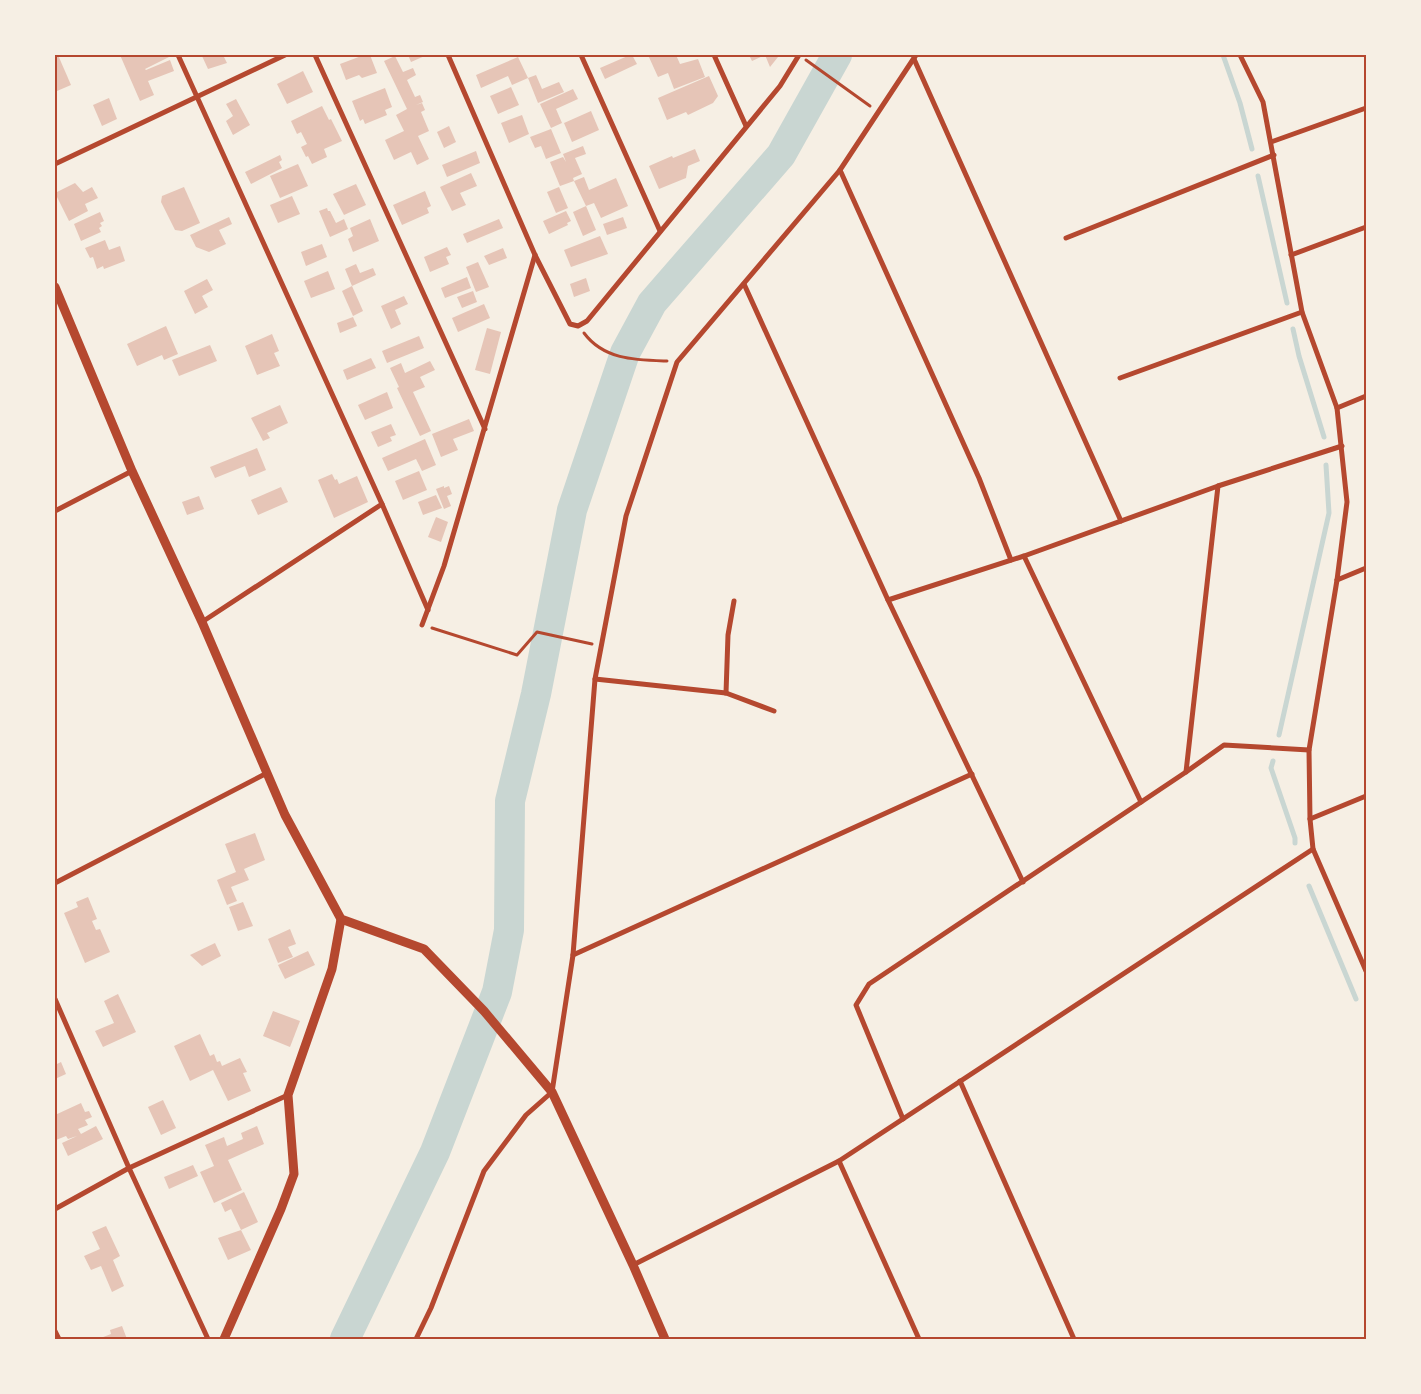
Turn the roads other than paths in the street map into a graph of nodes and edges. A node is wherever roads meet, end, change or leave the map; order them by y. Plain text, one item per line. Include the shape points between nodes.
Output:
1 (178, 55) edge
2 (285, 55) edge
3 (315, 55) edge
4 (448, 55) edge
5 (581, 55) edge
6 (714, 55) edge
7 (799, 55) edge
8 (1240, 55) edge
9 (915, 57) edge
10 (197, 97) junction
11 (1366, 108) edge
12 (746, 126) junction
13 (1271, 142) junction
14 (1274, 156) junction
15 (55, 164) edge
16 (840, 170) junction
17 (1366, 227) edge
18 (660, 231) junction
19 (1066, 238) dead end
20 (535, 254) junction
21 (1290, 254) junction
22 (744, 284) junction
23 (55, 287) edge
24 (1302, 312) junction
25 (1120, 378) dead end
26 (1366, 396) edge
27 (1337, 408) junction
28 (485, 428) junction
29 (1342, 446) junction
30 (132, 471) junction
31 (1218, 486) junction
32 (382, 504) junction
33 (55, 510) edge
34 (1121, 521) junction
35 (1024, 556) junction
36 (1011, 560) junction
37 (1366, 568) edge
38 (1337, 580) junction
39 (734, 600) dead end
40 (888, 600) junction
41 (428, 610) junction
42 (202, 622) junction
43 (422, 625) road end
44 (596, 679) junction
45 (726, 693) junction
46 (774, 711) dead end
47 (1309, 750) junction
48 (1186, 772) junction
49 (266, 773) junction
50 (972, 774) junction
51 (1366, 796) edge
52 (1141, 802) junction
53 (1310, 819) junction
54 (1313, 849) junction
55 (1023, 882) junction
56 (55, 883) edge
57 (341, 920) junction
58 (573, 955) junction
59 (1366, 971) edge
60 (55, 999) edge
61 (960, 1081) junction
62 (552, 1092) junction
63 (288, 1095) junction
64 (903, 1119) junction
65 (839, 1161) junction
66 (129, 1168) junction
67 (55, 1209) edge
68 (633, 1265) junction
69 (55, 1331) edge
70 (59, 1339) edge
71 (208, 1339) edge
72 (224, 1339) edge
73 (416, 1339) edge
74 (665, 1339) edge
75 (919, 1339) edge
76 (1074, 1339) edge

1 - 10 street
2 - 10 street
3 - 28 street
4 - 20 street
5 - 18 street
6 - 12 street
7 - 12 street via 780,86
8 - 13 street via 1263,102
9 - 16 street
9 - 34 street
10 - 15 street
10 - 32 street
11 - 13 street
12 - 18 street
13 - 14 street
14 - 19 street
14 - 21 street
16 - 22 street
16 - 36 street via 979,478
17 - 21 street
18 - 20 street via 587,321 578,326 570,324
20 - 28 street
21 - 24 street
22 - 40 street
22 - 44 street via 677,362 626,516
23 - 30 street
24 - 25 street
24 - 27 street
26 - 27 street
27 - 29 street
28 - 41 street
29 - 31 street
29 - 38 street via 1347,502
30 - 33 street
30 - 42 street
31 - 34 street
31 - 48 street
32 - 41 street
32 - 42 street
34 - 35 street
35 - 36 street
35 - 52 street
36 - 40 street
37 - 38 street
38 - 47 street
39 - 45 street via 728,635
40 - 50 street
41 - 43 street
42 - 49 street
44 - 45 street
44 - 58 street
45 - 46 street
47 - 48 street via 1224,745
47 - 53 street
48 - 52 street
49 - 56 street
49 - 57 street via 285,816
50 - 55 street
50 - 58 street
51 - 53 street
52 - 55 street
53 - 54 street
54 - 59 street
54 - 61 street
55 - 64 street via 869,984 856,1005
57 - 62 street via 424,949 484,1011
57 - 63 street via 332,969
58 - 62 street
60 - 66 street
61 - 64 street
61 - 76 street
62 - 68 street
62 - 73 street via 526,1115 484,1171
63 - 66 street
63 - 72 street via 294,1174
64 - 65 street
65 - 68 street
65 - 75 street
66 - 67 street
66 - 71 street
68 - 74 street
69 - 70 street

